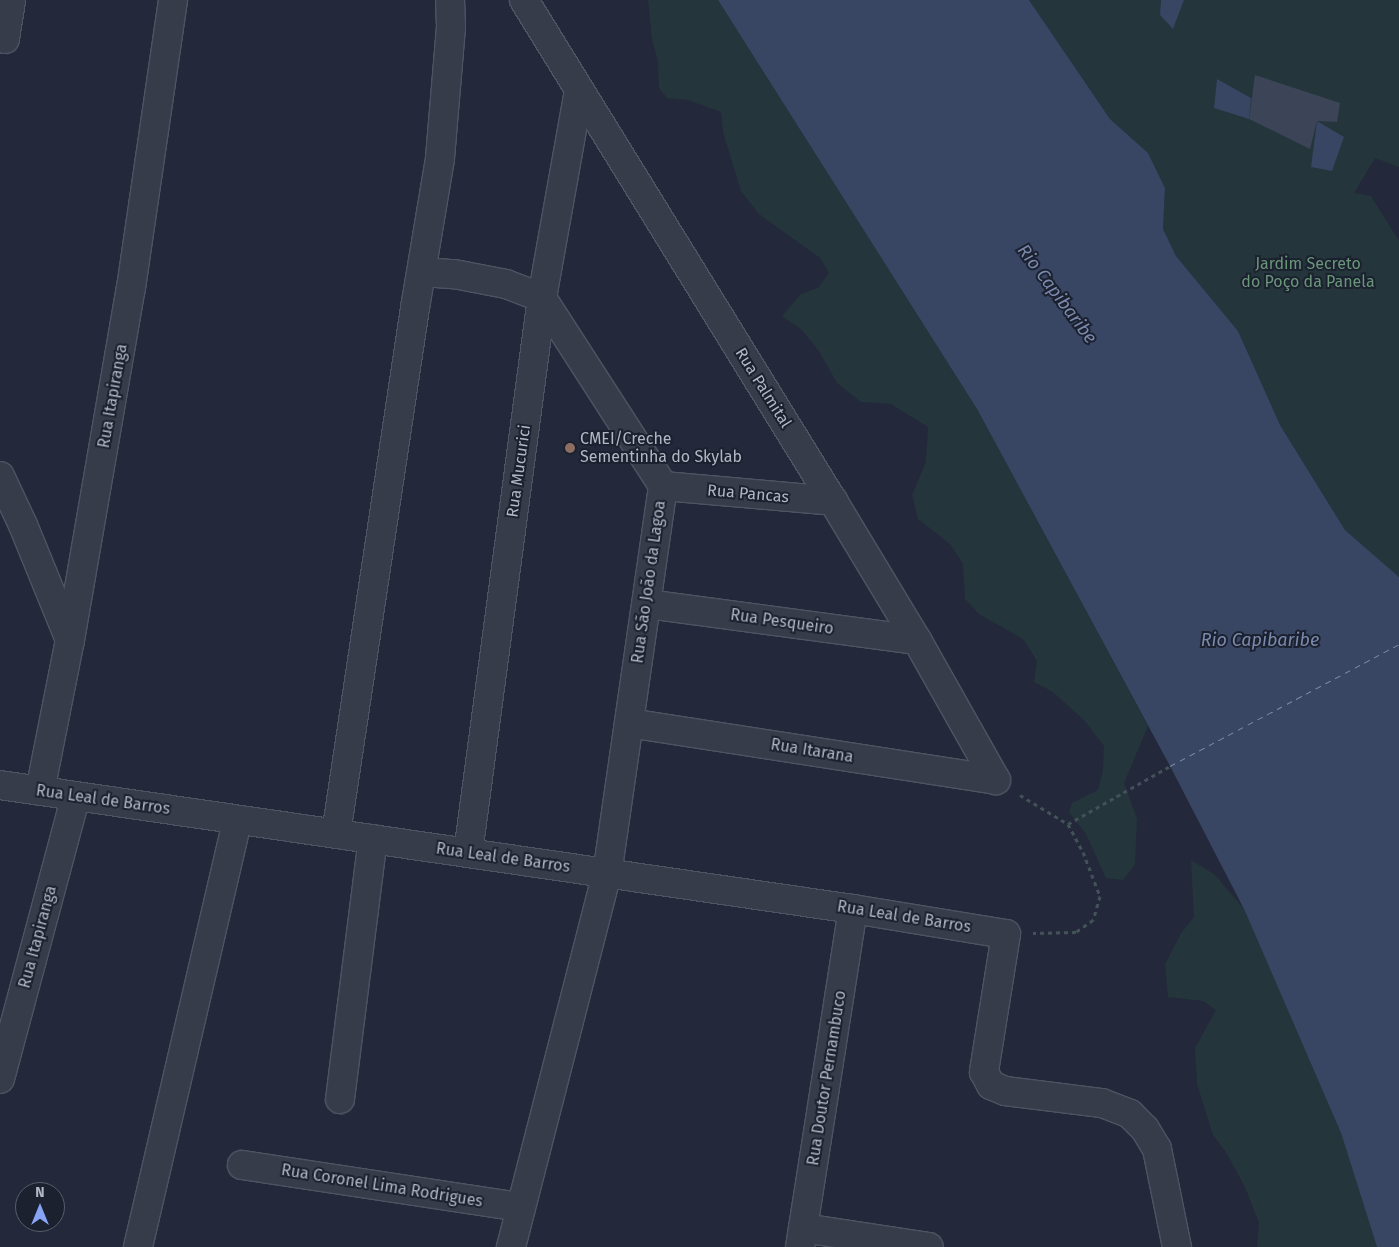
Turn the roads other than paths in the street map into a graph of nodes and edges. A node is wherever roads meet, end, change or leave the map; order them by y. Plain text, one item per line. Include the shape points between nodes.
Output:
1 (11, 0) edge
2 (173, 0) edge
3 (450, 0) edge
4 (524, 0) edge
5 (5, 39) dead end
6 (579, 91) junction
7 (422, 272) junction
8 (542, 298) junction
9 (0, 476) edge
10 (663, 486) junction
11 (833, 501) junction
12 (647, 604) junction
13 (70, 640) junction
14 (917, 640) junction
15 (629, 722) junction
16 (996, 780) joint
17 (0, 785) edge
18 (40, 791) junction
19 (76, 796) junction
20 (237, 820) junction
21 (336, 834) junction
22 (373, 839) junction
23 (468, 853) junction
24 (606, 873) junction
25 (853, 909) junction
26 (0, 1079) edge
27 (340, 1099) dead end
28 (242, 1164) dead end
29 (521, 1207) junction
30 (802, 1238) edge
31 (138, 1247) edge
32 (511, 1247) edge
33 (929, 1247) edge
34 (1178, 1247) edge

1 - 5 street
2 - 13 street, Rua Itapiranga via 132,288
3 - 7 street via 451,27 440,158
4 - 6 street, Rua Palmital
6 - 8 street, Rua Mucurici
6 - 11 street, Rua Palmital
7 - 8 street via 454,274 506,284
7 - 21 street
8 - 10 street, Rua São João da Lagoa
8 - 23 street, Rua Mucurici
9 - 13 street
10 - 11 street, Rua Pancas
10 - 12 street, Rua São João da Lagoa
11 - 14 street, Rua Palmital
12 - 14 street, Rua Pesqueiro
12 - 15 street, Rua São João da Lagoa
13 - 18 street, Rua Itapiranga
14 - 16 street, Rua Palmital
15 - 16 street, Rua Itarana
15 - 24 street, Rua São João da Lagoa
17 - 18 street, Rua Leal de Barros
18 - 19 street, Rua Leal de Barros
19 - 20 street, Rua Leal de Barros
19 - 26 street, Rua Itapiranga
20 - 21 street, Rua Leal de Barros
20 - 31 street
21 - 22 street, Rua Leal de Barros
22 - 23 street, Rua Leal de Barros
22 - 27 street
23 - 24 street, Rua Leal de Barros
24 - 25 street, Rua Leal de Barros
24 - 29 street, Rua São João da Lagoa
25 - 30 street, Rua Doutor Pernambuco
25 - 34 street, Rua Leal de Barros via 1006,934 984,1072 991,1085 1005,1092 1102,1103 1130,1114 1145,1129 1157,1150
28 - 29 street, Rua Coronel Lima Rodrigues
29 - 32 street, Rua São João da Lagoa
30 - 33 street

